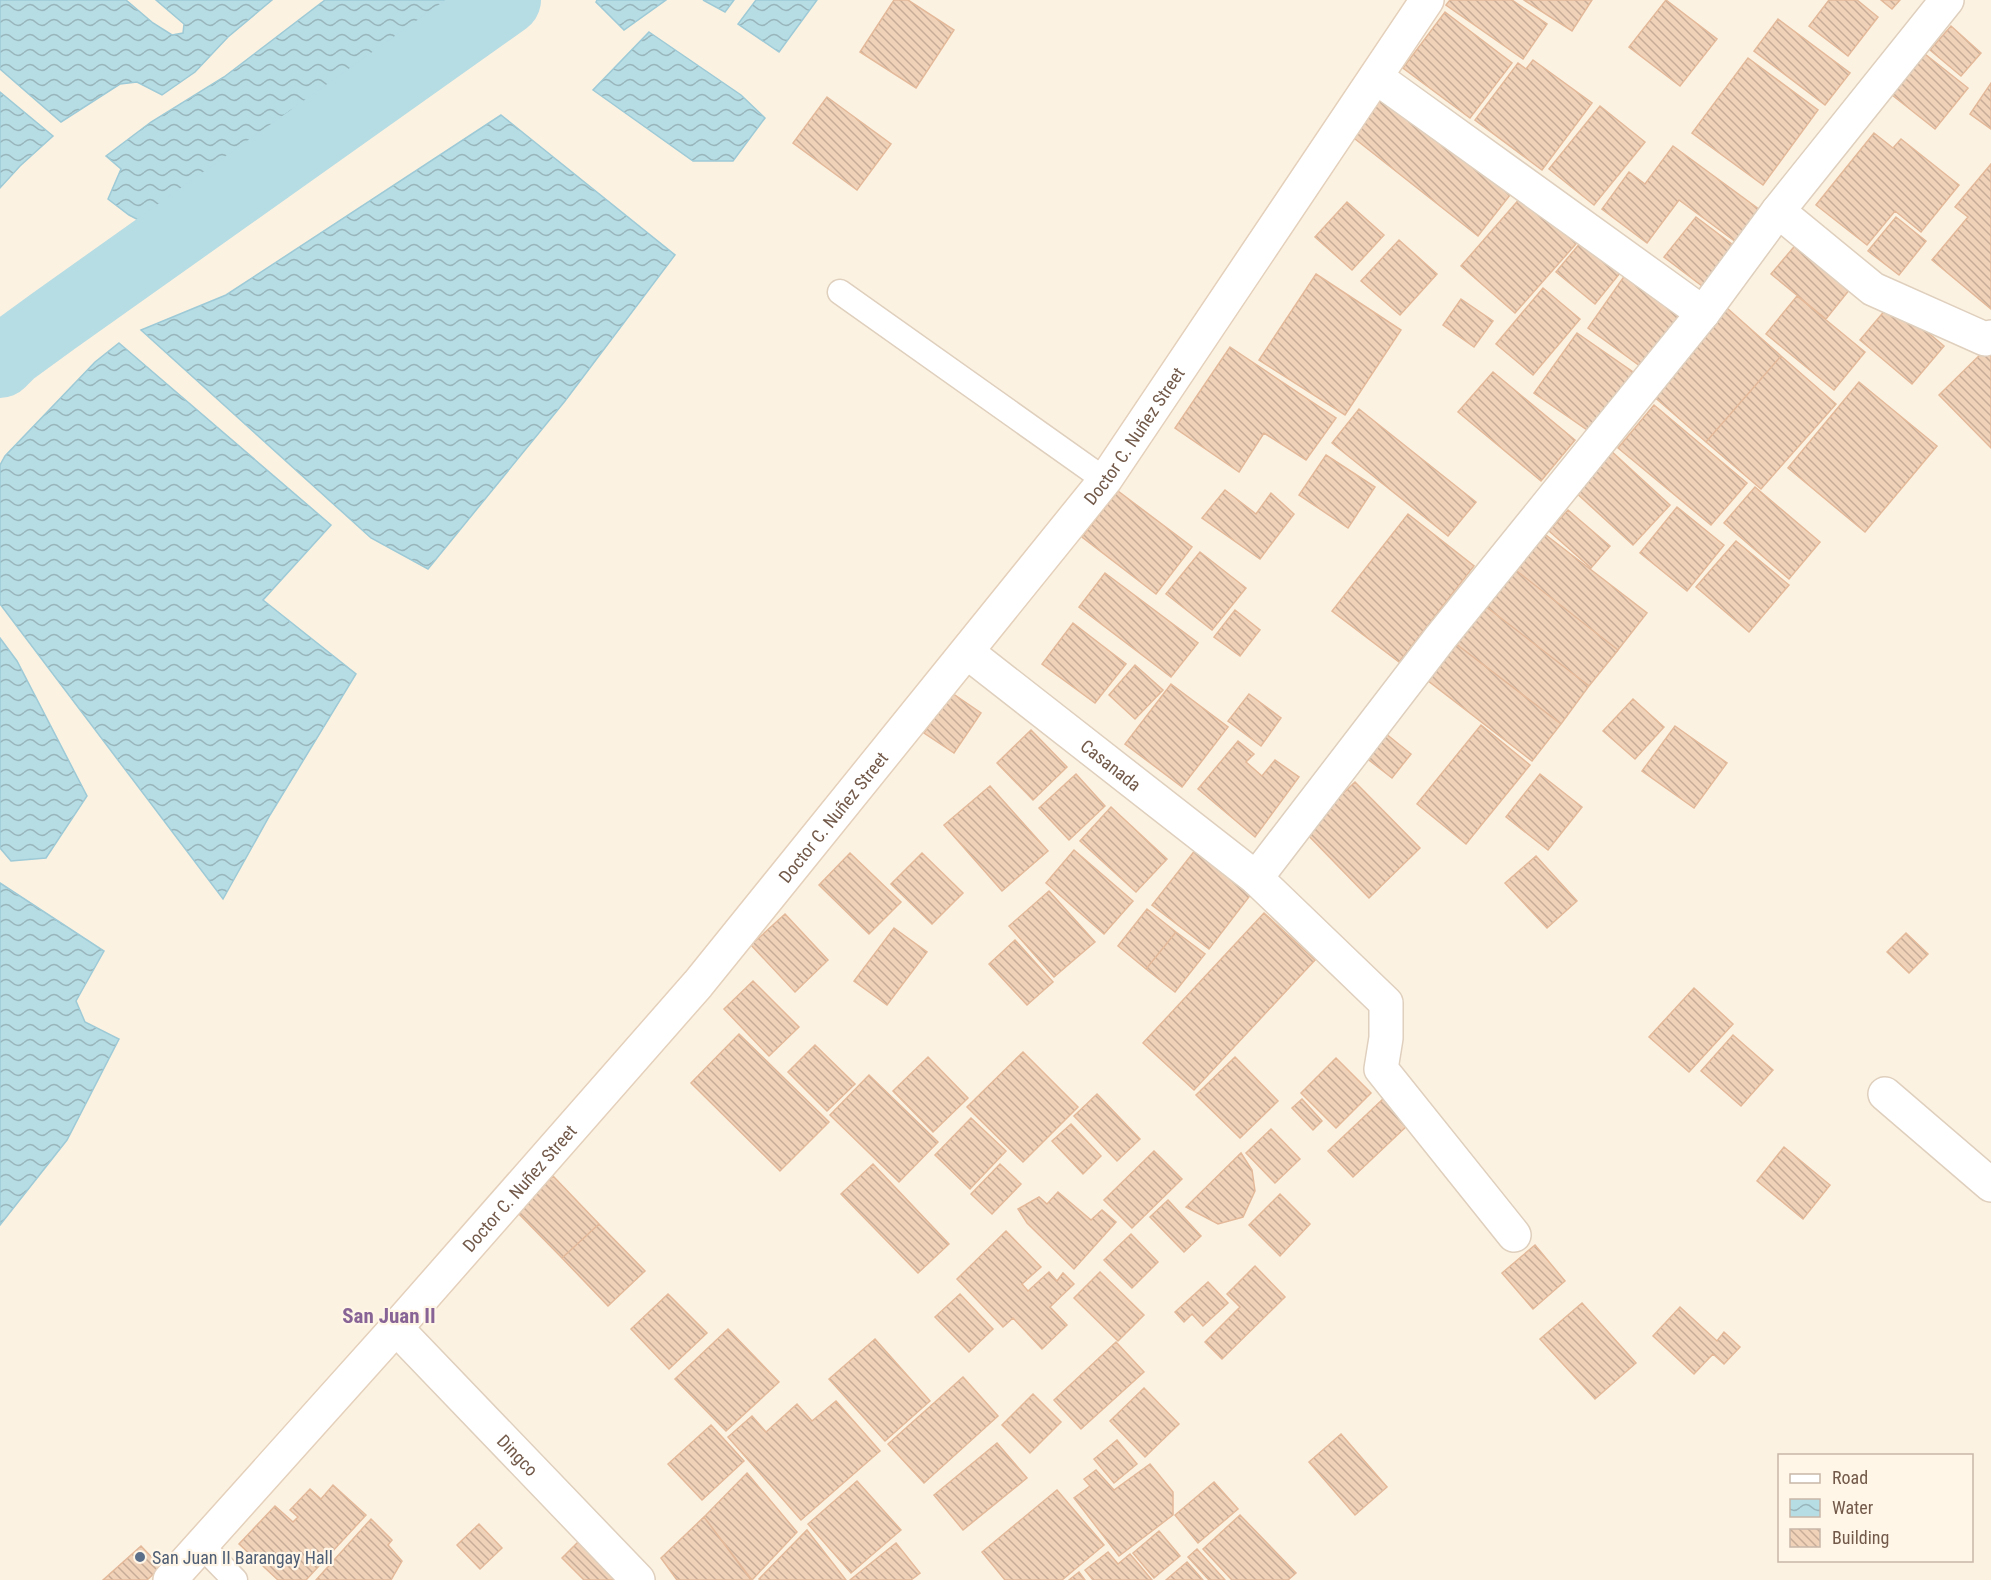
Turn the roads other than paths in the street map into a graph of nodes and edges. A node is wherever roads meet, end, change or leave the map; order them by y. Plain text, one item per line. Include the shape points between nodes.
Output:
1 (1427, 0) edge
2 (1947, 0) edge
3 (1376, 77) junction
4 (1778, 211) junction
5 (840, 292) dead end
6 (1703, 313) junction
7 (1991, 337) edge
8 (1105, 480) junction
9 (967, 652) junction
10 (1256, 878) junction
11 (1885, 1094) dead end
12 (1991, 1185) edge
13 (1514, 1235) dead end
14 (396, 1328) junction
15 (201, 1545) junction
16 (170, 1580) edge
17 (235, 1580) edge
18 (638, 1580) edge

1 - 3 street, Doctor C. Nuñez Street
2 - 4 street
3 - 6 street
3 - 8 street, Doctor C. Nuñez Street
4 - 6 street
4 - 7 street via 1873,289 1985,339
5 - 8 lane
6 - 10 street via 1441,638
8 - 9 street, Doctor C. Nuñez Street
9 - 10 street, Casanada
9 - 14 street, Doctor C. Nuñez Street via 698,984
10 - 13 street, Casanada via 1386,1003 1381,1069
11 - 12 street
14 - 15 street, Doctor C. Nuñez Street
14 - 18 street, Dingco
15 - 16 street, Doctor C. Nuñez Street
15 - 17 lane

